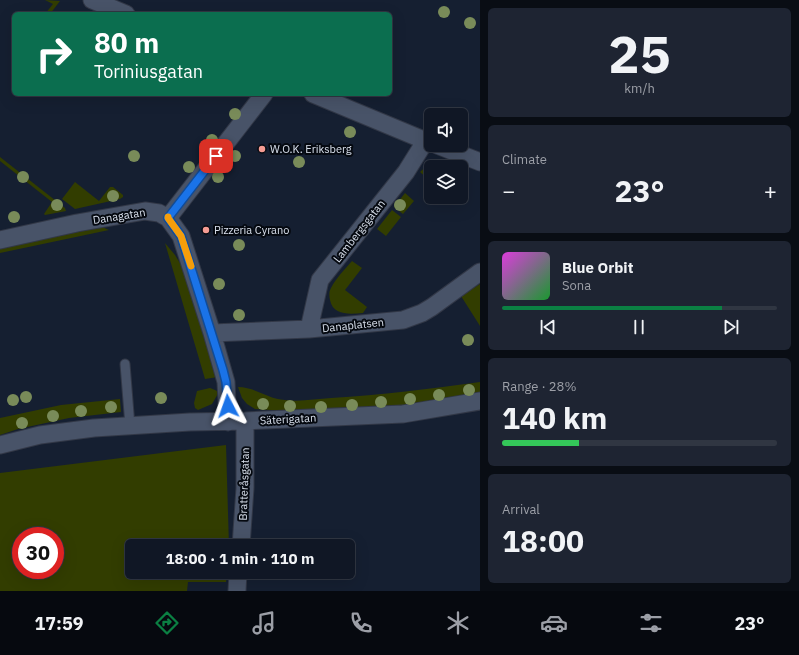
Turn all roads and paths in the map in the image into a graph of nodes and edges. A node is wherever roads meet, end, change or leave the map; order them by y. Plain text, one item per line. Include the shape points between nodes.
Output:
1 (92, 0) edge
2 (121, 12) edge
3 (262, 96) edge
4 (318, 96) edge
5 (424, 140) edge
6 (424, 151) edge
7 (454, 152) edge
8 (480, 162) edge
9 (168, 218) junction
10 (0, 240) edge
11 (480, 272) edge
12 (309, 329) junction
13 (212, 333) junction
14 (125, 364) dead end
15 (480, 401) edge
16 (245, 421) junction
17 (228, 422) junction
18 (130, 426) junction
19 (0, 445) edge
20 (242, 539) edge
21 (238, 579) edge
22 (237, 591) edge

1 - 2 street
3 - 9 street
4 - 5 street
6 - 12 street, Lambergsgatan via 320,280
7 - 8 street
9 - 10 street, Danagatan via 159,213 145,211
9 - 13 street via 181,236
11 - 12 street, Danaplatsen via 432,307 403,320
12 - 13 street, Danaplatsen
13 - 17 street via 226,382
14 - 18 lane
15 - 16 street, Säterigatan via 403,414
16 - 17 street, Säterigatan
16 - 20 street, Bratteråsgatan via 246,488
17 - 18 street, Säterigatan
18 - 19 street, Säterigatan via 40,435
21 - 22 street

